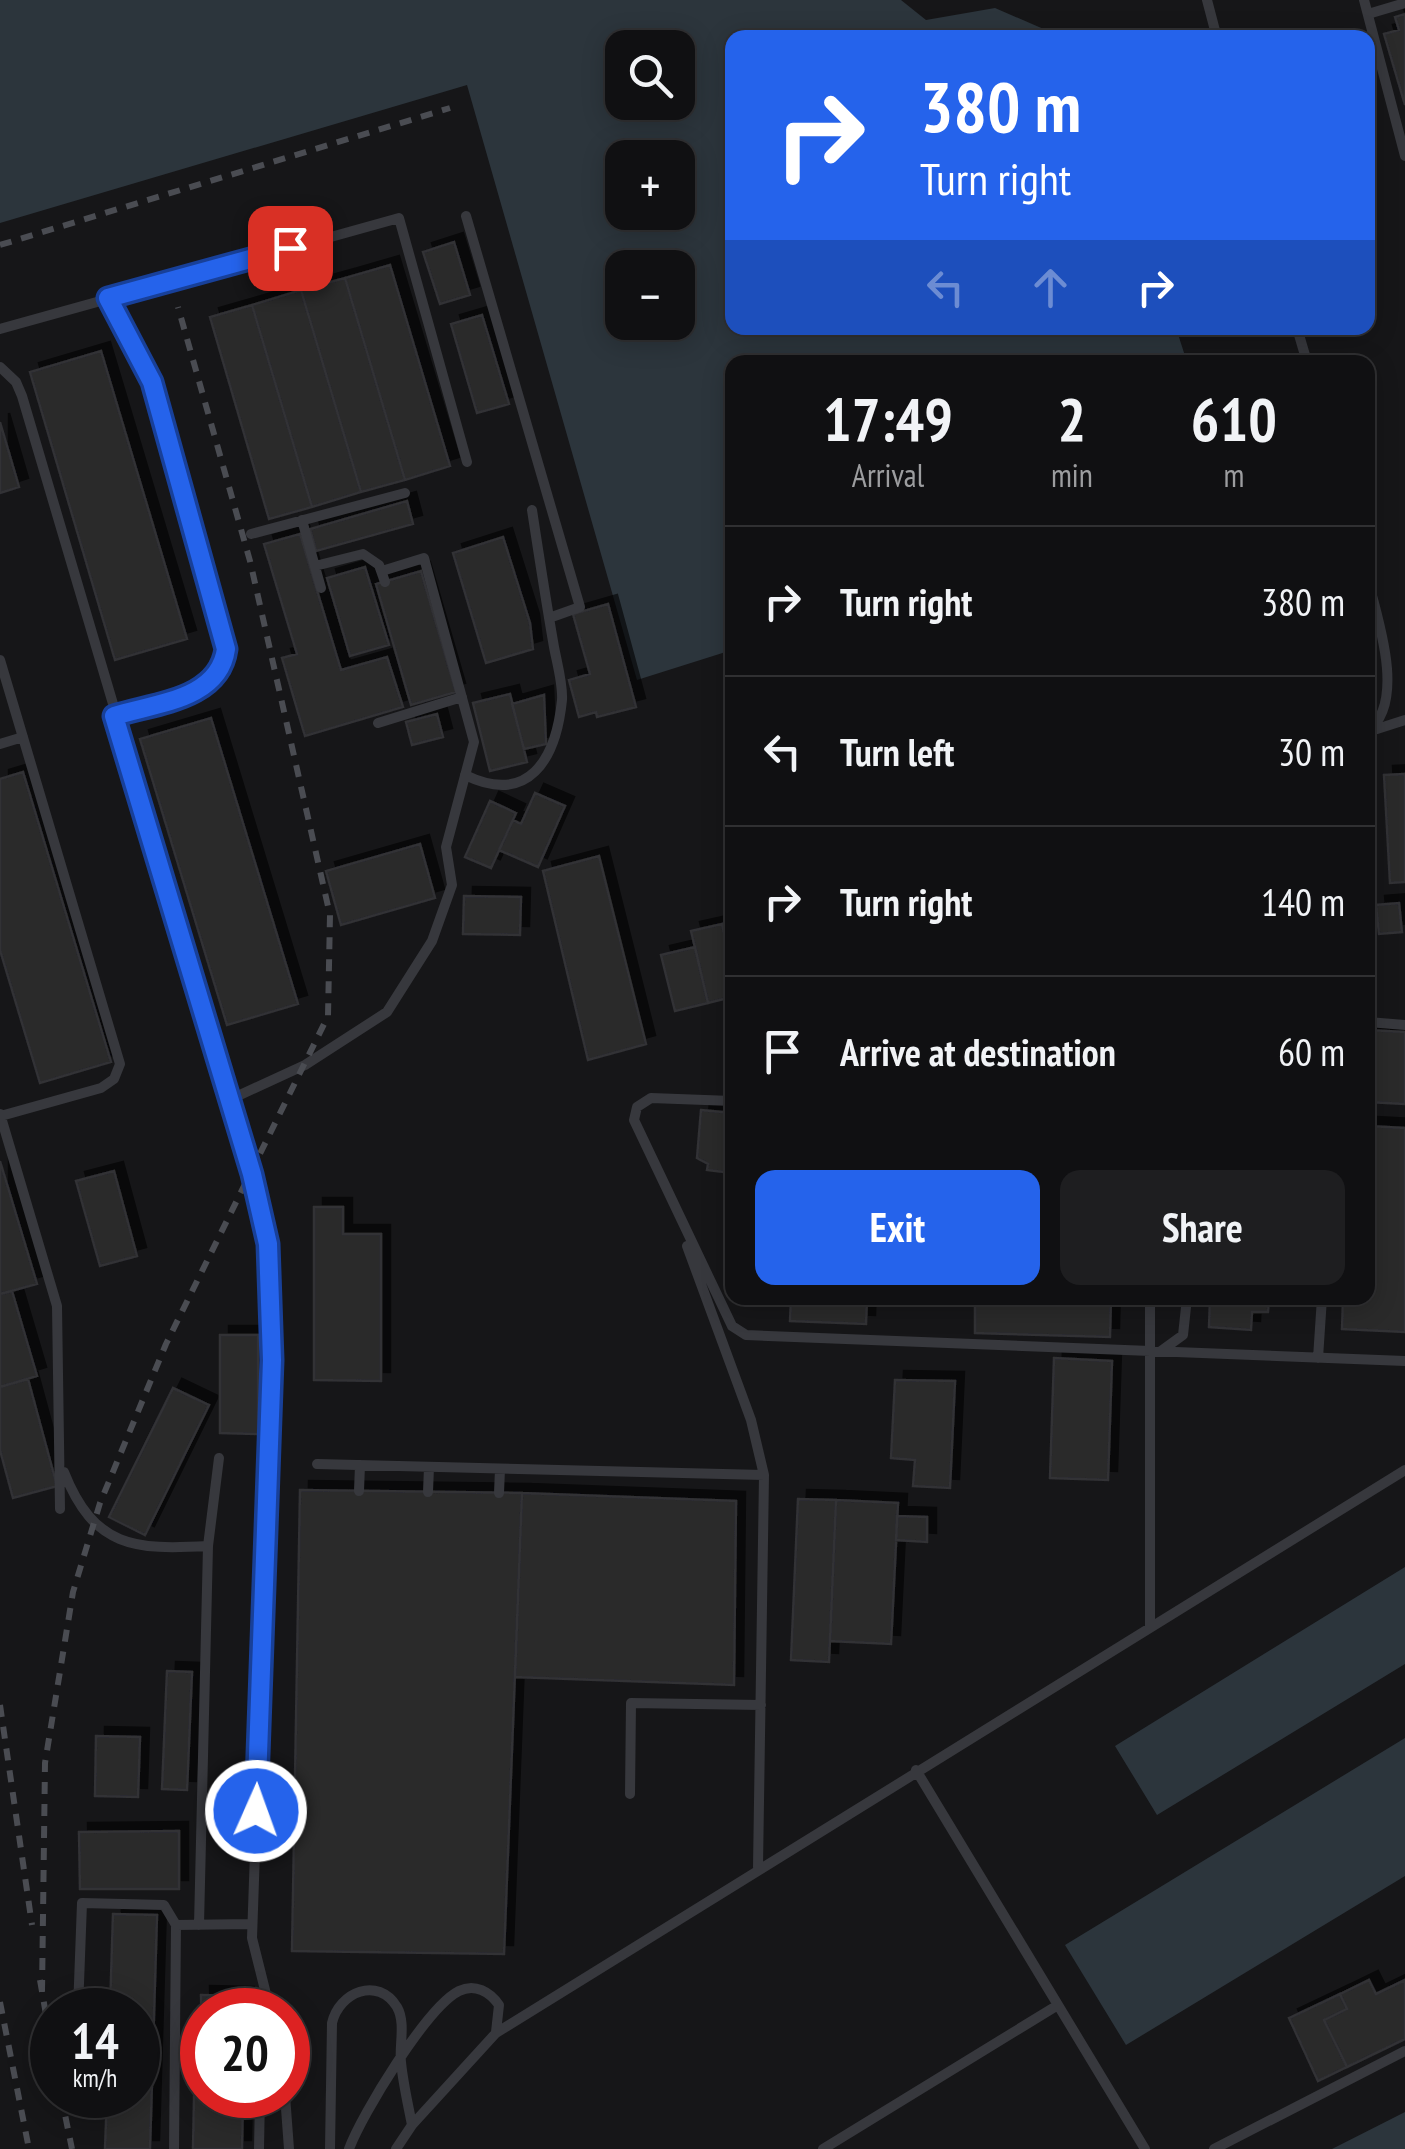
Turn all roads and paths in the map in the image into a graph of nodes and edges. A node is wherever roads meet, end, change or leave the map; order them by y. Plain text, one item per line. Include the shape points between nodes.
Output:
1 (1206, 0) edge
2 (1364, 0) edge
3 (1405, 4) edge
4 (1368, 14) junction
5 (1215, 30) edge
6 (1372, 30) edge
7 (1375, 41) edge
8 (1405, 156) edge
9 (466, 216) dead end
10 (108, 298) junction
11 (0, 328) edge
12 (0, 367) edge
13 (467, 462) dead end
14 (406, 493) dead end
15 (532, 510) dead end
16 (302, 520) junction
17 (252, 534) dead end
18 (315, 566) junction
19 (321, 588) dead end
20 (1375, 608) edge
21 (549, 618) junction
22 (0, 660) edge
23 (462, 697) junction
24 (114, 716) junction
25 (1405, 720) edge
26 (378, 723) dead end
27 (1375, 726) edge
28 (1375, 730) edge
29 (23, 737) junction
30 (0, 744) edge
31 (466, 775) junction
32 (1375, 1022) edge
33 (1405, 1024) edge
34 (229, 1100) junction
35 (725, 1102) edge
36 (0, 1115) edge
37 (672, 1203) junction
38 (1150, 1305) edge
39 (1186, 1305) edge
40 (1322, 1305) edge
41 (1150, 1352) junction
42 (1318, 1358) junction
43 (1405, 1361) edge
44 (219, 1458) dead end
45 (317, 1464) dead end
46 (360, 1465) junction
47 (62, 1466) junction
48 (428, 1467) junction
49 (500, 1468) junction
50 (1405, 1470) edge
51 (764, 1475) junction
52 (359, 1491) dead end
53 (428, 1492) dead end
54 (499, 1492) dead end
55 (60, 1509) dead end
56 (208, 1546) junction
57 (1150, 1626) junction
58 (760, 1705) junction
59 (916, 1770) junction
60 (630, 1794) dead end
61 (758, 1868) junction
62 (252, 1924) junction
63 (176, 1925) junction
64 (199, 1925) junction
65 (261, 1974) junction
66 (79, 1988) edge
67 (261, 1988) edge
68 (264, 1988) edge
69 (1058, 2005) junction
70 (496, 2033) junction
71 (1405, 2051) edge
72 (400, 2058) junction
73 (260, 2118) edge
74 (287, 2118) edge
75 (412, 2125) junction
76 (174, 2149) edge
77 (259, 2149) edge
78 (289, 2149) edge
79 (330, 2149) edge
80 (349, 2149) edge
81 (396, 2149) edge
82 (823, 2149) edge
83 (1145, 2149) edge
84 (1214, 2149) edge

1 - 5 lane
2 - 4 lane
3 - 4 lane
4 - 6 lane
7 - 8 lane
9 - 21 lane via 580,608
10 - 11 lane
10 - 13 lane via 399,218
10 - 24 lane via 152,382 226,649 210,684
12 - 24 lane via 22,396
14 - 16 lane
15 - 21 lane
16 - 17 lane
16 - 18 lane
18 - 19 lane
18 - 23 lane via 363,554 375,559 383,576 424,558
20 - 27 lane via 1396,690 1388,716
21 - 31 lane via 562,698 544,762 503,787
22 - 29 lane
23 - 26 lane
23 - 31 lane via 474,742
24 - 34 lane
25 - 28 lane
29 - 30 lane
29 - 36 lane via 120,1064 101,1088
31 - 34 lane via 446,847 452,885 407,987 368,1028
32 - 33 lane
34 - 62 lane via 268,1244 272,1360
35 - 37 lane via 651,1098 638,1107 636,1126
36 - 47 lane via 57,1306
37 - 41 lane via 732,1326 746,1335
37 - 51 lane via 751,1420
38 - 41 lane
39 - 41 lane via 1182,1335 1169,1349
40 - 42 lane
41 - 42 lane
41 - 57 lane
42 - 43 lane
44 - 56 lane
45 - 46 lane
46 - 48 lane
46 - 52 lane
47 - 55 lane
47 - 56 lane via 81,1507 112,1536 151,1550
48 - 49 lane
48 - 53 lane
49 - 51 lane
49 - 54 lane
50 - 57 lane
51 - 58 lane
56 - 64 lane
57 - 59 lane
58 - 60 lane via 631,1703
58 - 61 lane
59 - 61 lane
59 - 69 lane
61 - 70 lane
62 - 64 lane
62 - 65 lane
63 - 64 lane
63 - 66 lane via 164,1904 82,1903
63 - 76 lane
65 - 67 lane
65 - 68 lane
69 - 82 lane
69 - 83 lane
70 - 72 lane via 501,2014 494,1998 479,1988 460,1990
70 - 75 lane
71 - 84 lane
72 - 75 lane
72 - 79 lane via 400,2016 388,1998 368,1990 340,2003 332,2023
72 - 80 lane
73 - 77 lane
74 - 78 lane
75 - 81 lane

